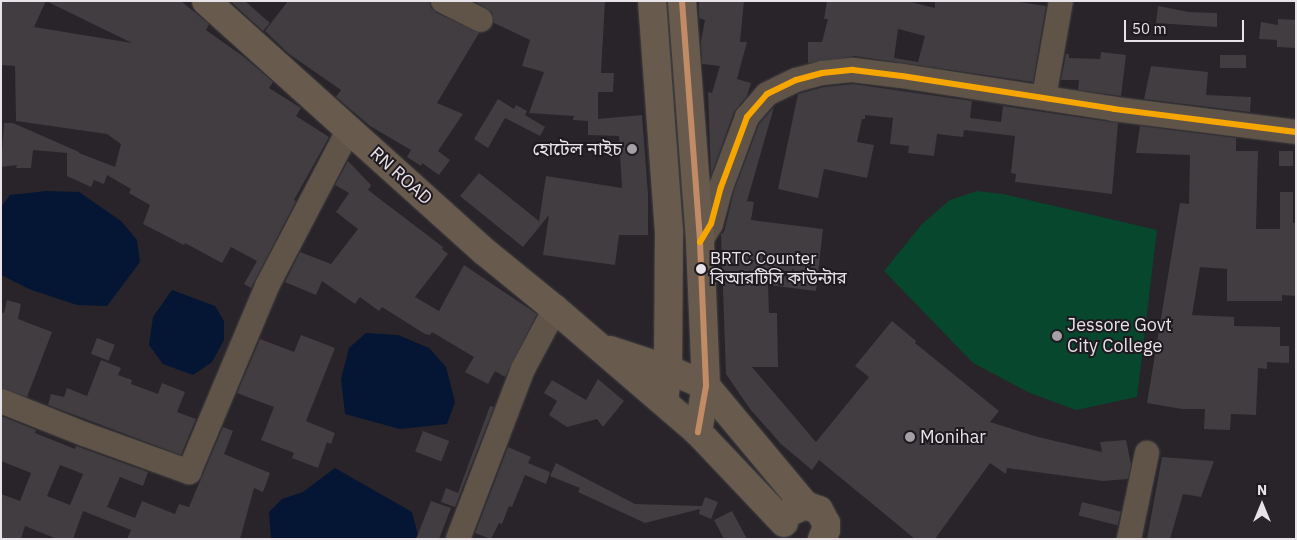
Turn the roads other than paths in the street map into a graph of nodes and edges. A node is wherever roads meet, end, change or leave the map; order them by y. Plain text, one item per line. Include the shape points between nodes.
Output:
1 (206, 1) edge
2 (443, 1) edge
3 (652, 1) edge
4 (682, 1) edge
5 (1061, 1) edge
6 (481, 20) dead end
7 (1044, 97) junction
8 (349, 129) junction
9 (1296, 132) edge
10 (700, 242) junction
11 (555, 308) junction
12 (599, 346) junction
13 (668, 369) junction
14 (706, 386) junction
15 (1, 401) edge
16 (664, 402) junction
17 (698, 432) junction
18 (1147, 453) dead end
19 (805, 505) junction
20 (786, 531) edge
21 (824, 538) edge
22 (458, 539) edge
23 (1129, 539) edge

1 - 8 highway, RN ROAD
2 - 6 street
3 - 13 highway via 669,230
4 - 10 highway
5 - 7 street
7 - 9 street
7 - 10 street via 853,70 796,80 768,94 747,117 711,224
8 - 11 highway, RN ROAD via 485,252
8 - 15 street via 267,286 189,472
10 - 14 highway
11 - 12 highway, RN ROAD
11 - 22 street via 523,369
12 - 13 highway, RN ROAD
12 - 16 highway, RN ROAD
13 - 14 highway, RN ROAD
13 - 16 highway
14 - 17 highway
14 - 19 highway
16 - 17 highway, RN ROAD
17 - 20 highway, RN ROAD
18 - 23 street
19 - 20 highway via 791,510
19 - 21 highway via 812,506 824,516

